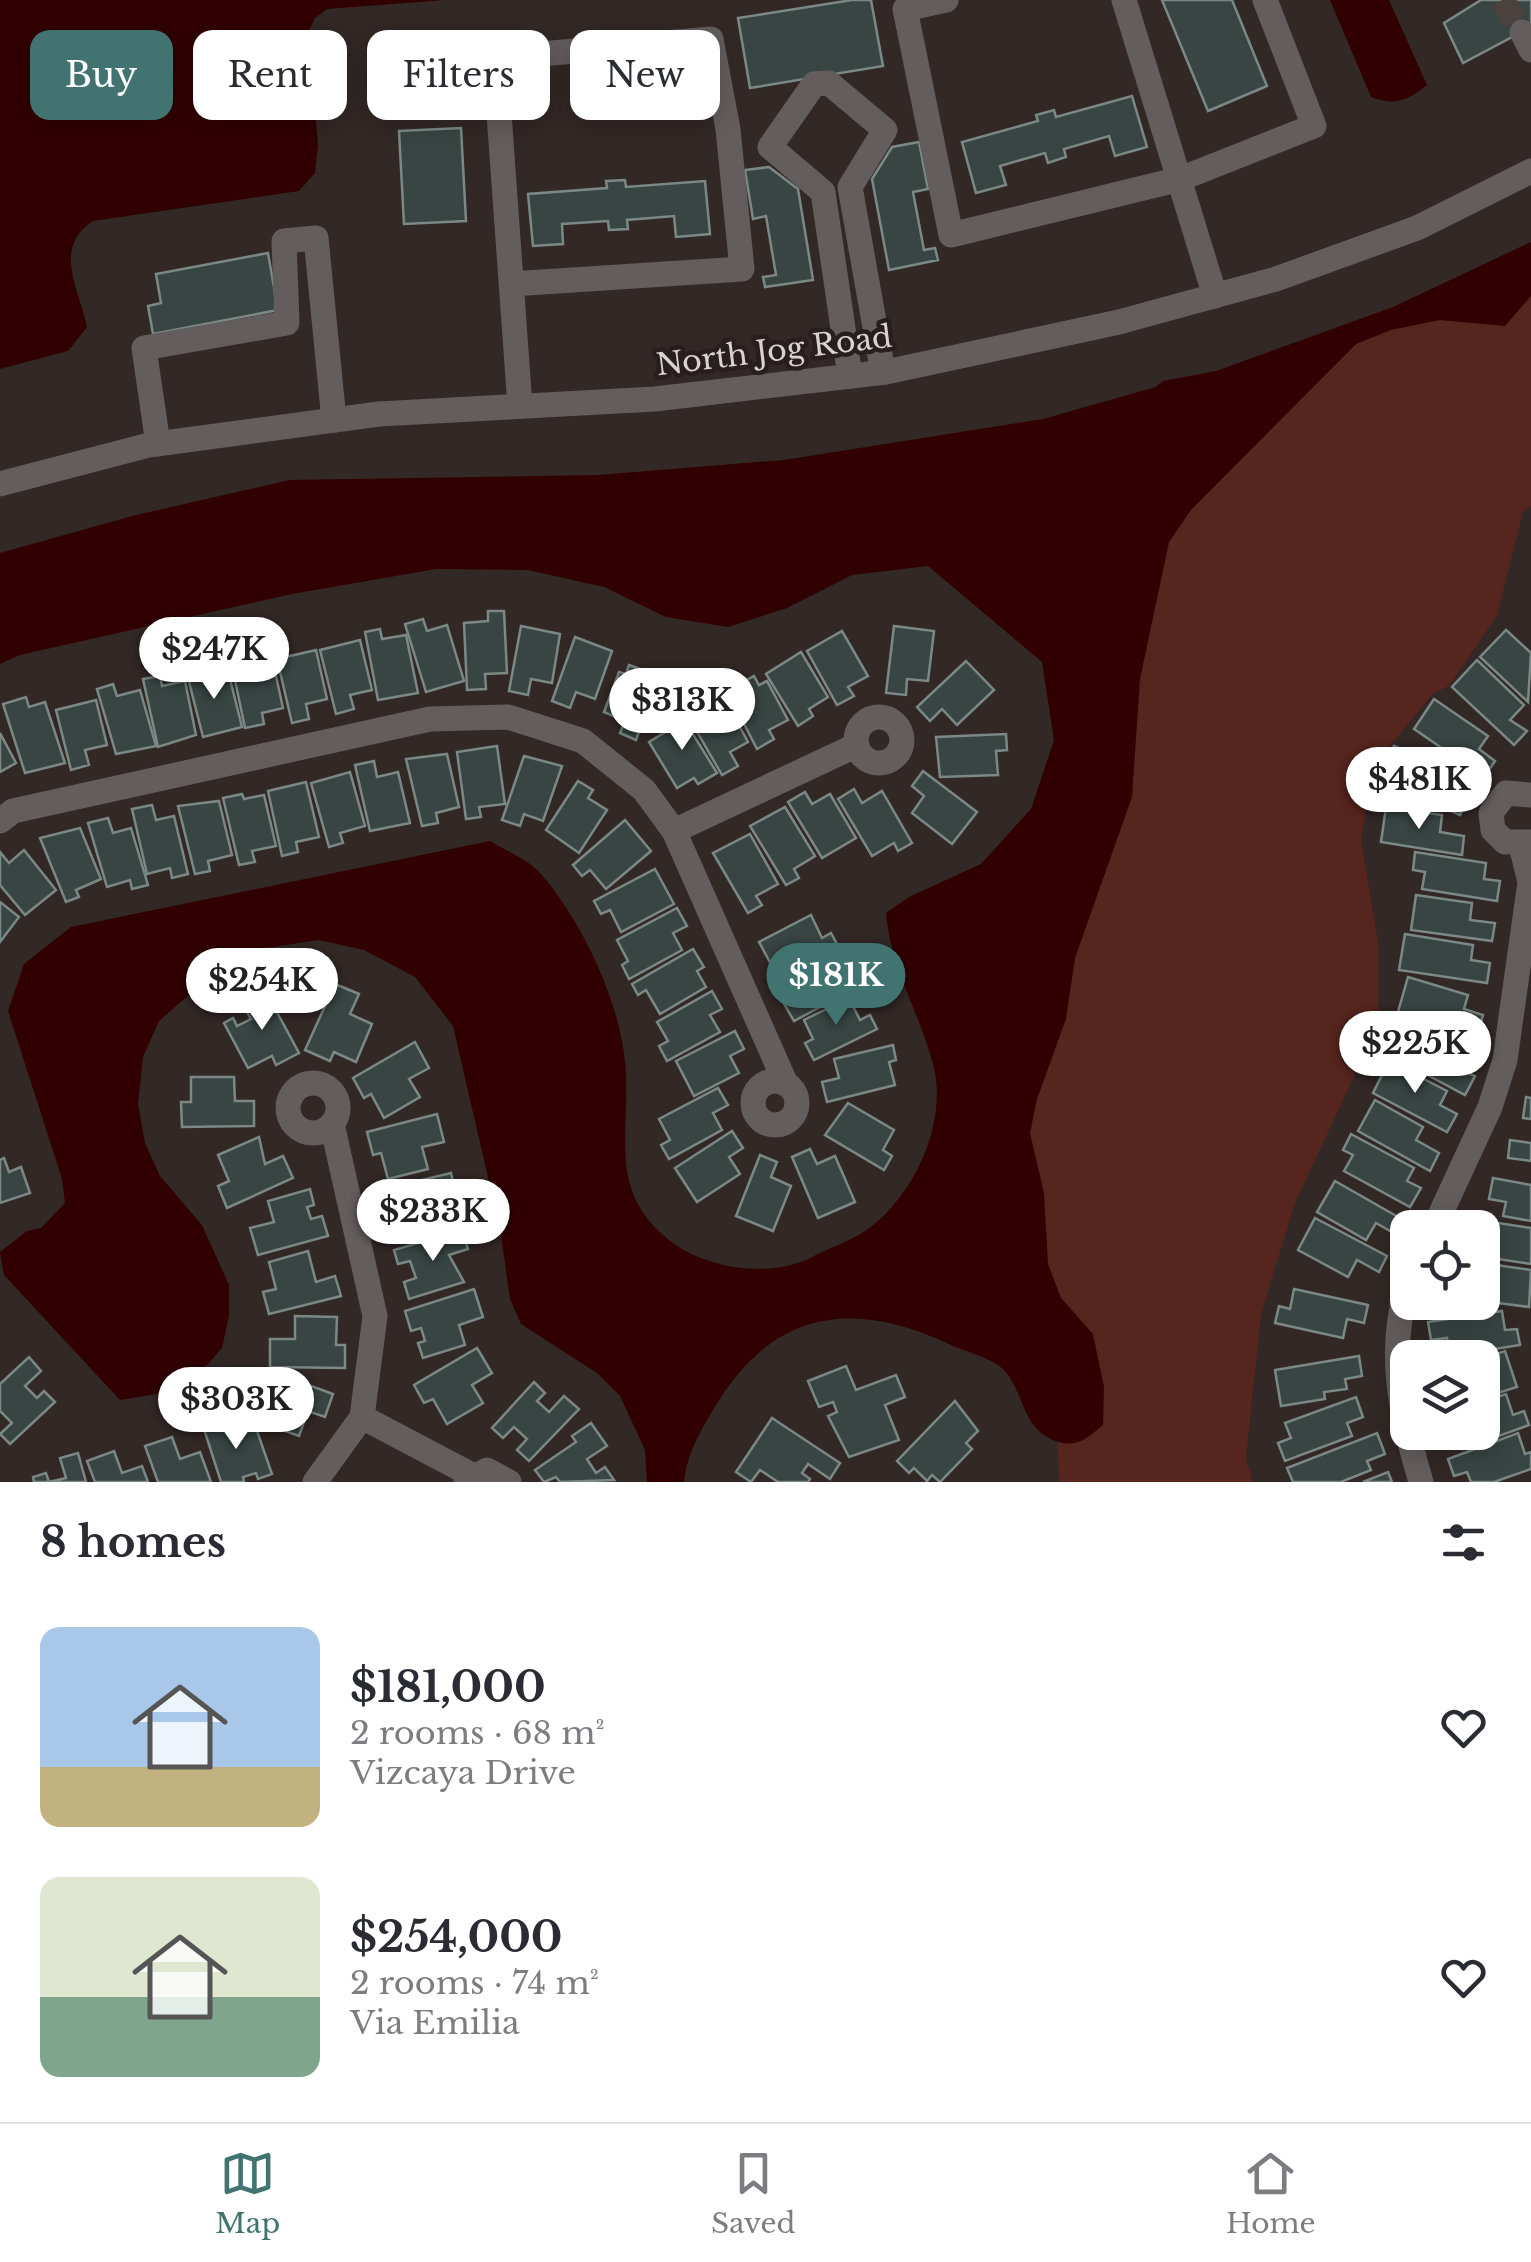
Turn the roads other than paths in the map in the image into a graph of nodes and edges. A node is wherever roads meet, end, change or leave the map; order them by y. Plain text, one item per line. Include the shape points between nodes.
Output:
1 (946, 0) edge
2 (1124, 0) edge
3 (1265, 0) edge
4 (1531, 171) edge
5 (1180, 179) junction
6 (850, 187) junction
7 (824, 192) junction
8 (511, 284) junction
9 (1216, 296) junction
10 (883, 372) junction
11 (850, 376) junction
12 (520, 406) junction
13 (334, 420) junction
14 (158, 444) junction
15 (0, 484) edge
16 (857, 745) dead end
17 (1531, 794) edge
18 (0, 821) edge
19 (674, 831) junction
20 (1526, 843) edge
21 (786, 1084) dead end
22 (332, 1124) dead end
23 (1442, 1210) edge
24 (1401, 1320) edge
25 (362, 1417) junction
26 (469, 1478) edge
27 (315, 1482) edge
28 (509, 1482) edge
29 (1422, 1482) edge

1 - 5 street via 905,9 951,236
2 - 5 street
3 - 5 street via 1314,126
4 - 9 street, North Jog Road via 1417,228
5 - 9 street
6 - 7 street
6 - 7 street via 885,130 829,83 814,84 770,146
6 - 10 street
7 - 11 street
8 - 8 street via 496,58 711,39 742,269
8 - 12 street
9 - 10 street, North Jog Road
10 - 11 street, North Jog Road
11 - 12 street, North Jog Road via 655,399
12 - 13 street, North Jog Road
13 - 14 street, North Jog Road
13 - 14 street via 316,238 284,241 287,323 144,348
14 - 15 street, North Jog Road
16 - 19 street
17 - 20 street via 1506,794 1491,813 1498,837
18 - 19 street via 12,812 430,720 508,717 583,741 644,790
19 - 21 street
20 - 23 street via 1530,882 1505,1060
22 - 25 street via 376,1316
24 - 29 street via 1396,1378
25 - 26 street
25 - 27 street
26 - 28 street via 494,1471

